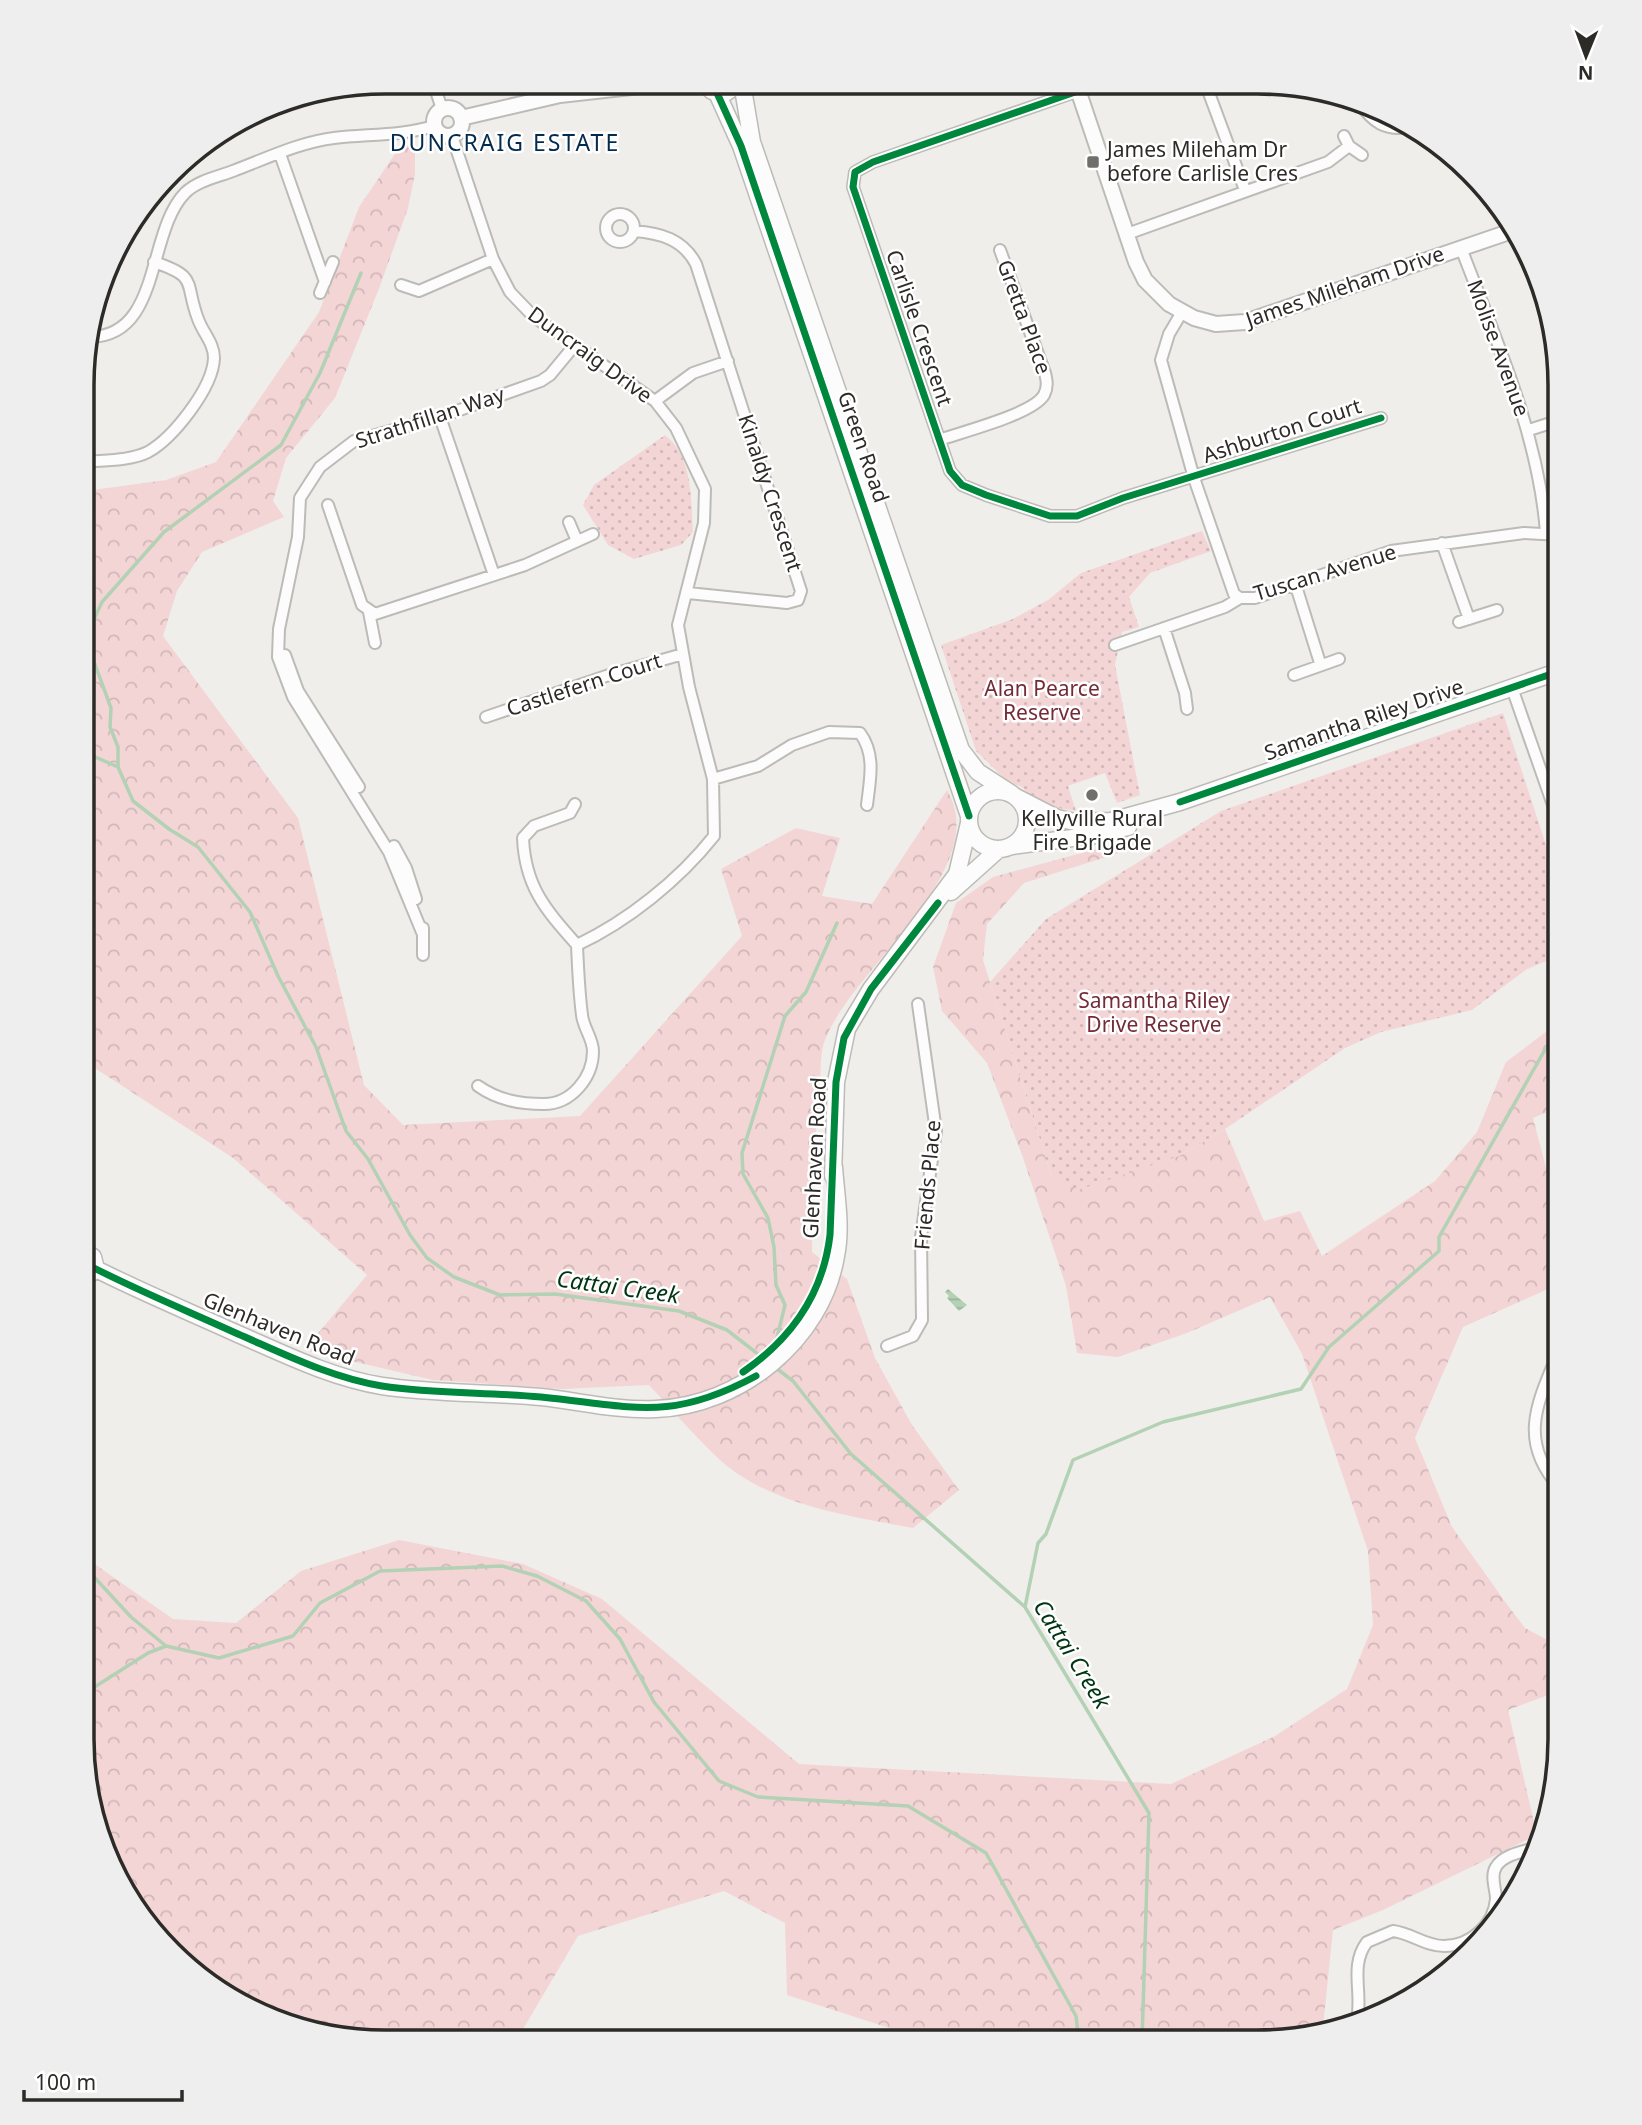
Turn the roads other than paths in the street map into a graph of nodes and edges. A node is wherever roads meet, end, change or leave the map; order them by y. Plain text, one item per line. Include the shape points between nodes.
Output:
1 (437, 94) edge
2 (560, 94) edge
3 (714, 94) edge
4 (743, 94) edge
5 (1060, 94) edge
6 (1079, 94) edge
7 (1209, 94) edge
8 (442, 109) junction
9 (461, 118) junction
10 (1370, 118) edge
11 (434, 126) junction
12 (1395, 129) edge
13 (452, 136) junction
14 (280, 154) junction
15 (1362, 155) dead end
16 (1245, 190) junction
17 (634, 231) dead end
18 (1505, 233) edge
19 (1127, 234) junction
20 (1461, 248) junction
21 (1000, 250) dead end
22 (493, 260) junction
23 (155, 262) junction
24 (333, 262) dead end
25 (401, 285) dead end
26 (1182, 312) junction
27 (99, 335) edge
28 (574, 346) junction
29 (728, 360) junction
30 (655, 401) junction
31 (440, 417) junction
32 (1381, 418) dead end
33 (1548, 424) edge
34 (1529, 430) junction
35 (939, 440) junction
36 (94, 461) edge
37 (1194, 478) junction
38 (328, 505) dead end
39 (569, 522) dead end
40 (1546, 532) joint
41 (593, 534) dead end
42 (577, 541) junction
43 (1442, 543) junction
44 (494, 575) junction
45 (1295, 583) junction
46 (688, 593) junction
47 (1240, 598) junction
48 (1497, 610) dead end
49 (369, 612) junction
50 (1164, 628) junction
51 (375, 643) dead end
52 (1115, 645) dead end
53 (683, 654) junction
54 (1339, 659) dead end
55 (1320, 663) junction
56 (1294, 675) dead end
57 (1548, 675) edge
58 (1512, 688) junction
59 (1187, 709) dead end
60 (486, 717) dead end
61 (713, 779) junction
62 (1548, 791) edge
63 (1015, 796) junction
64 (1180, 802) junction
65 (575, 804) dead end
66 (867, 805) dead end
67 (969, 820) junction
68 (1005, 848) junction
69 (938, 903) junction
70 (577, 945) junction
71 (423, 955) dead end
72 (918, 1004) dead end
73 (478, 1086) dead end
74 (94, 1274) edge
75 (887, 1346) dead end
76 (1548, 1378) edge
77 (1548, 1472) edge
78 (1525, 1851) edge
79 (1493, 1909) edge
80 (1468, 1939) edge
81 (1358, 2012) edge

1 - 8 street
2 - 9 street
3 - 67 main road, Green Road via 741,146
4 - 63 main road, Green Road via 752,142 961,750 978,772
5 - 35 street, Carlisle Crescent via 855,172 853,187
6 - 19 street, James Mileham Drive
7 - 16 street
8 - 9 street via 456,110
8 - 11 street via 436,113
9 - 13 street via 460,130
10 - 12 street
11 - 13 street via 440,134
11 - 14 street via 411,133 333,138
13 - 22 street, Duncraig Drive
14 - 23 street via 187,191 173,207
14 - 24 street via 322,288
15 - 16 street via 1346,141 1328,162
16 - 19 street
17 - 29 street via 671,238 692,257
18 - 20 street, James Mileham Drive
19 - 26 street, James Mileham Drive via 1146,280
20 - 26 street, James Mileham Drive via 1245,322 1216,324
20 - 34 street, Molise Avenue
21 - 35 street, Gretta Place via 1048,383 1043,397 1023,410
22 - 25 street via 419,291
22 - 28 street, Duncraig Drive via 520,304
23 - 27 street via 131,318
23 - 36 street via 181,271 190,283 199,322 214,356 211,374 170,436 147,452
26 - 37 street, Tuscan Avenue via 1161,360
28 - 30 street, Duncraig Drive
28 - 31 street, Strathfillan Way via 541,381
29 - 30 street via 693,373
29 - 46 street, Kinaldy Crescent via 801,591 798,600 788,603
30 - 46 street, Duncraig Drive via 676,428 705,489 704,523
31 - 44 street
31 - 71 street, Strathfillan Way via 355,441 320,467 300,498 278,657 293,697 389,852 422,932
32 - 37 street, Ashburton Court
33 - 34 street
34 - 40 street, Molise Avenue
35 - 37 street, Carlisle Crescent via 950,471 962,485 1050,516 1077,516
37 - 47 street, Tuscan Avenue via 1234,594
38 - 49 street via 362,606
39 - 42 street
40 - 43 street, Tuscan Avenue
41 - 42 street
42 - 44 street
43 - 45 street, Tuscan Avenue via 1391,551
43 - 48 street via 1464,621
44 - 49 street via 381,614
45 - 47 street, Tuscan Avenue via 1255,598
45 - 55 street
46 - 53 street, Duncraig Drive via 678,625
47 - 50 street
49 - 51 street
50 - 52 street
50 - 59 street
53 - 60 street, Castlefern Court
53 - 61 street, Duncraig Drive
54 - 55 street
55 - 56 street
57 - 58 main road, Samantha Riley Drive
58 - 62 street
58 - 64 main road, Samantha Riley Drive
61 - 66 street via 758,766 792,745 829,732 860,733 868,744 872,765
61 - 70 street, Duncraig Drive via 714,836 702,851 607,931
63 - 64 main road, Samantha Riley Drive via 1057,818 1093,823
63 - 67 main road via 1004,791 986,793 972,806
63 - 68 main road via 1027,812 1027,825 1020,840
64 - 68 main road, Samantha Riley Drive via 1110,832
65 - 70 street via 570,813 534,826 523,838 531,884
67 - 68 main road via 979,842
67 - 69 main road, Glenhaven Road via 957,874
68 - 69 main road, Glenhaven Road
69 - 74 main road, Glenhaven Road via 884,970 847,1029 840,1051 834,1167 839,1236 827,1287 792,1347 749,1374 693,1394 584,1403 426,1391 349,1378
70 - 73 street via 583,1022 593,1049 589,1073 558,1104 494,1097
72 - 75 street, Friends Place via 936,1131 921,1237 922,1320 913,1336
76 - 77 street via 1533,1430
78 - 79 street via 1504,1858 1496,1866
80 - 81 street via 1444,1946 1393,1931 1367,1942 1356,1967

